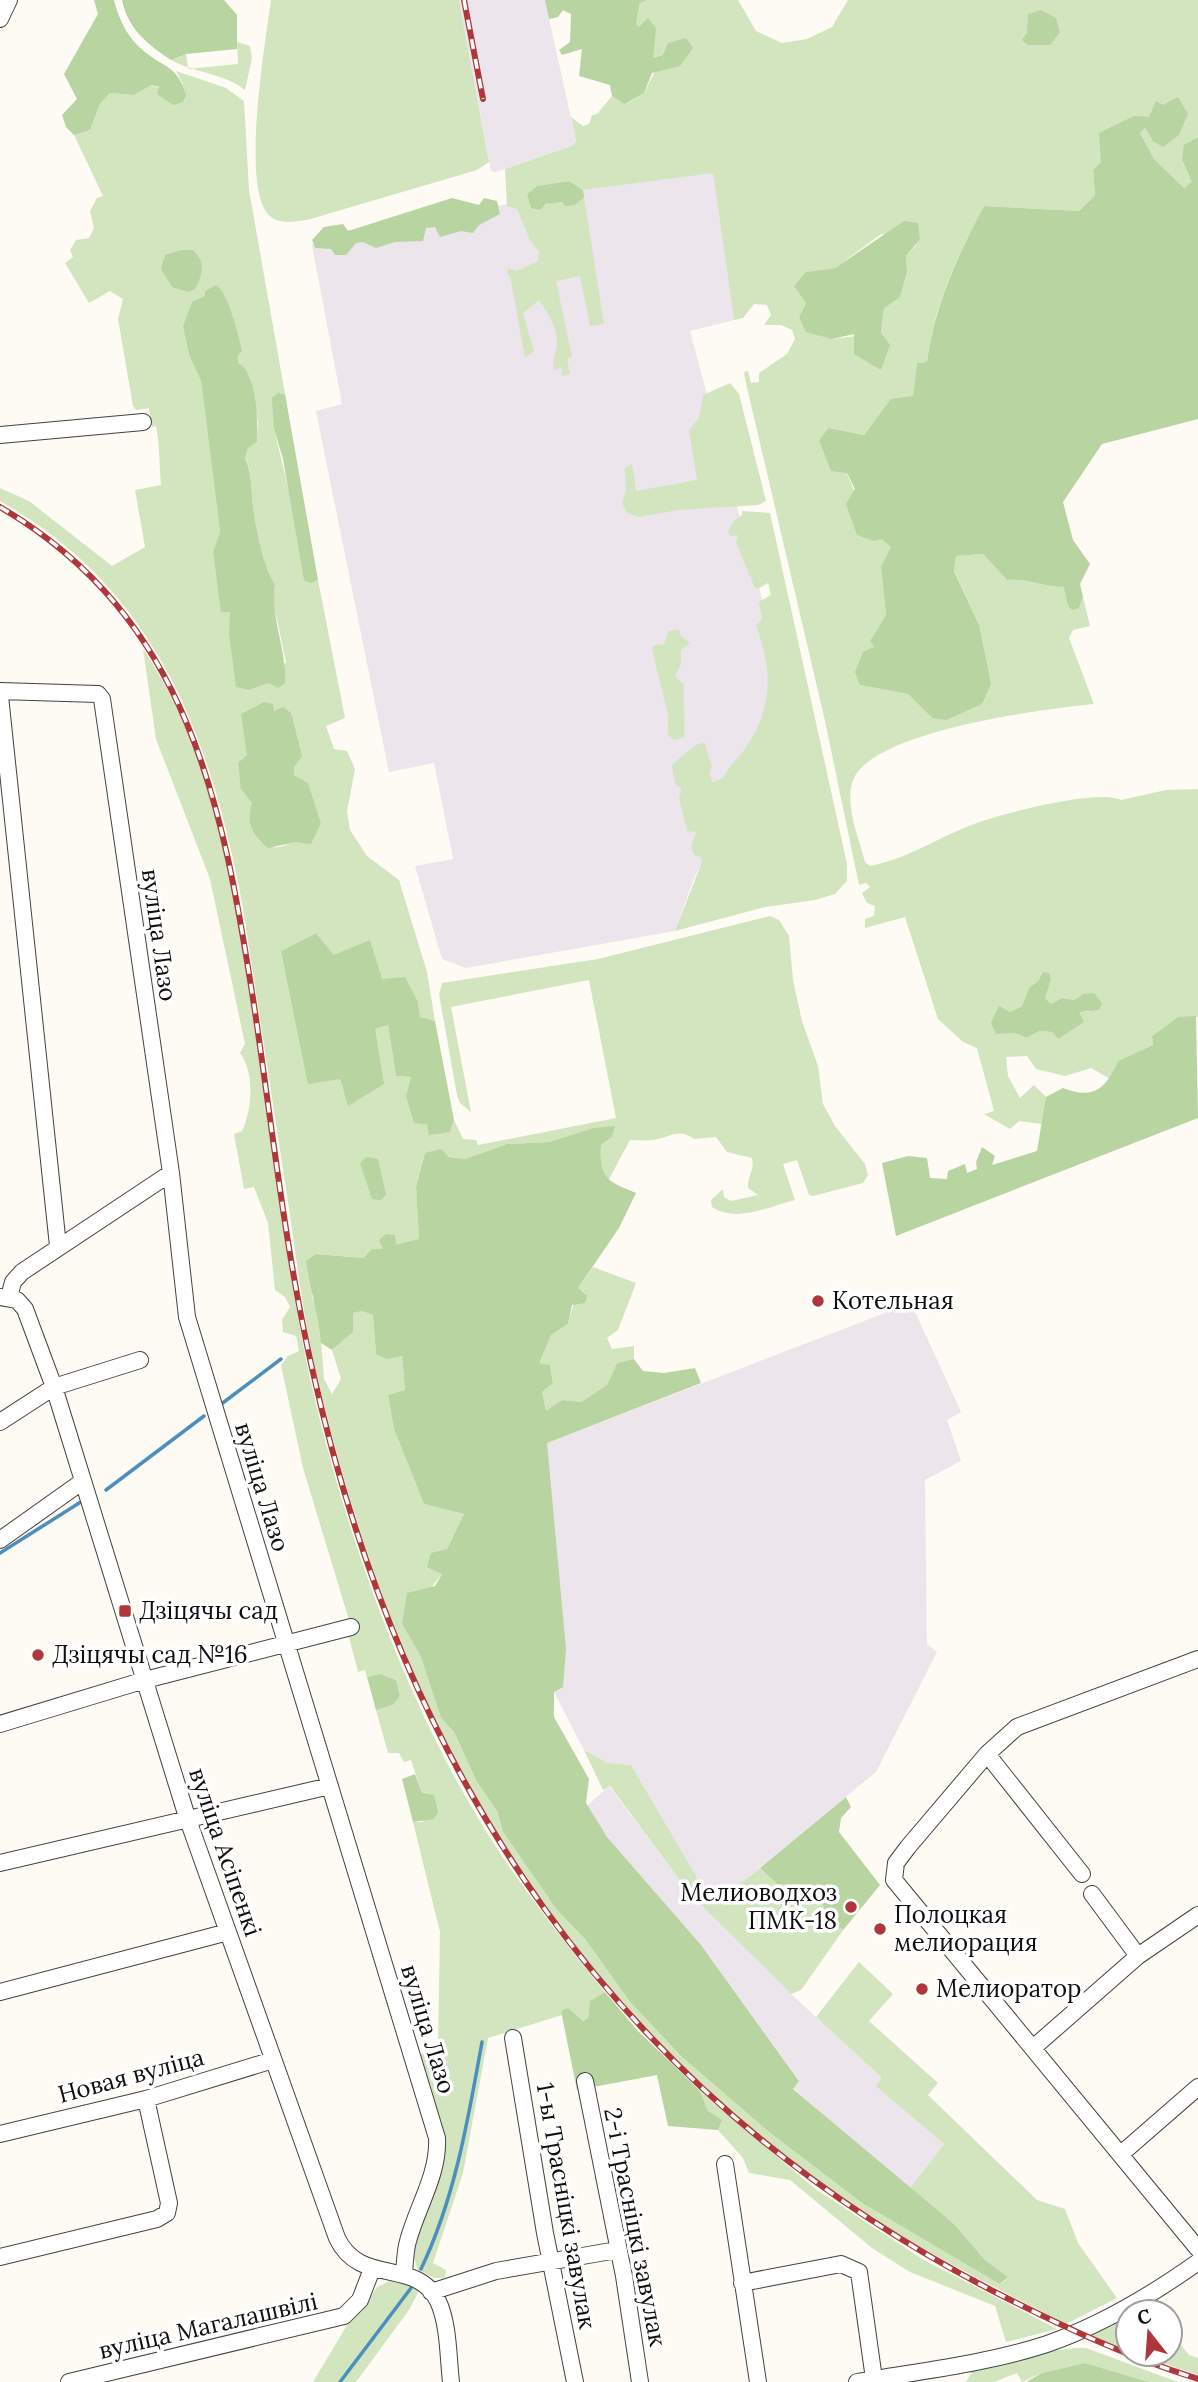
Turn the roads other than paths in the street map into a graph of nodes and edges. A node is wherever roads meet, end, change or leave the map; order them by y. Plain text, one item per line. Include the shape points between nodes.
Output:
1 (9, 0) edge
2 (0, 19) edge
3 (143, 422) dead end
4 (0, 435) edge
5 (0, 691) edge
6 (0, 696) edge
7 (171, 1173) junction
8 (58, 1246) junction
9 (4, 1297) edge
10 (140, 1360) dead end
11 (54, 1387) junction
12 (0, 1422) edge
13 (83, 1481) junction
14 (0, 1540) edge
15 (351, 1627) dead end
16 (286, 1646) junction
17 (1198, 1659) edge
18 (145, 1681) junction
19 (0, 1724) edge
20 (987, 1754) junction
21 (330, 1786) junction
22 (187, 1817) junction
23 (0, 1863) edge
24 (1082, 1874) dead end
25 (1091, 1894) dead end
26 (1198, 1914) edge
27 (228, 1932) junction
28 (1138, 1956) junction
29 (0, 1992) edge
30 (513, 2038) dead end
31 (1033, 2048) junction
32 (273, 2060) junction
33 (585, 2081) dead end
34 (1198, 2087) edge
35 (146, 2099) junction
36 (0, 2134) edge
37 (1121, 2154) junction
38 (725, 2164) dead end
39 (1198, 2249) edge
40 (617, 2250) junction
41 (0, 2256) edge
42 (1198, 2262) edge
43 (551, 2264) junction
44 (372, 2269) junction
45 (404, 2274) junction
46 (742, 2283) junction
47 (432, 2292) junction
48 (874, 2379) junction
49 (69, 2382) edge
50 (451, 2382) edge
51 (575, 2382) edge
52 (640, 2382) edge
53 (758, 2382) edge
54 (857, 2382) edge

1 - 2 street
3 - 4 street
5 - 7 street, вуліца Лазо via 98,694 102,699
6 - 8 street
7 - 8 street
7 - 16 street, вуліца Лазо via 187,1317
8 - 9 street via 22,1272
9 - 11 street, вуліца Асіпенкі via 25,1309
10 - 11 street
11 - 12 street
11 - 13 street, вуліца Асіпенкі
13 - 14 street
13 - 18 street, вуліца Асіпенкі
15 - 16 street
16 - 18 street
16 - 21 street, вуліца Лазо
17 - 20 street via 1017,1727
18 - 19 street
18 - 22 street, вуліца Асіпенкі
20 - 24 street
20 - 31 street via 896,1863 894,1880
21 - 22 street
21 - 45 street, вуліца Лазо via 437,2138 428,2186 408,2241
22 - 23 street
22 - 27 street, вуліца Асіпенкі
25 - 28 street
26 - 28 street
27 - 29 street
27 - 32 street, вуліца Асіпенкі
28 - 31 street
30 - 43 street, 1-ы Трасніцкі завулак
31 - 37 street
32 - 35 street, Новая вуліца
32 - 44 street, вуліца Асіпенкі via 337,2238 349,2257
33 - 40 street, 2-і Трасніцкі завулак
34 - 37 street
35 - 36 street, Новая вуліца
35 - 41 street via 169,2203 167,2213 158,2219
37 - 39 street
38 - 46 street
40 - 43 street
40 - 52 street, 2-і Трасніцкі завулак
42 - 48 street via 1110,2314 1047,2344
43 - 47 street via 496,2271
43 - 51 street, 1-ы Трасніцкі завулак
44 - 45 street, вуліца Асіпенкі
44 - 49 street, вуліца Магалашвілі via 360,2300 344,2316
45 - 47 street, вуліца Асіпенкі
46 - 48 street via 841,2264 859,2272
46 - 53 street
47 - 50 street via 443,2317
48 - 54 street

